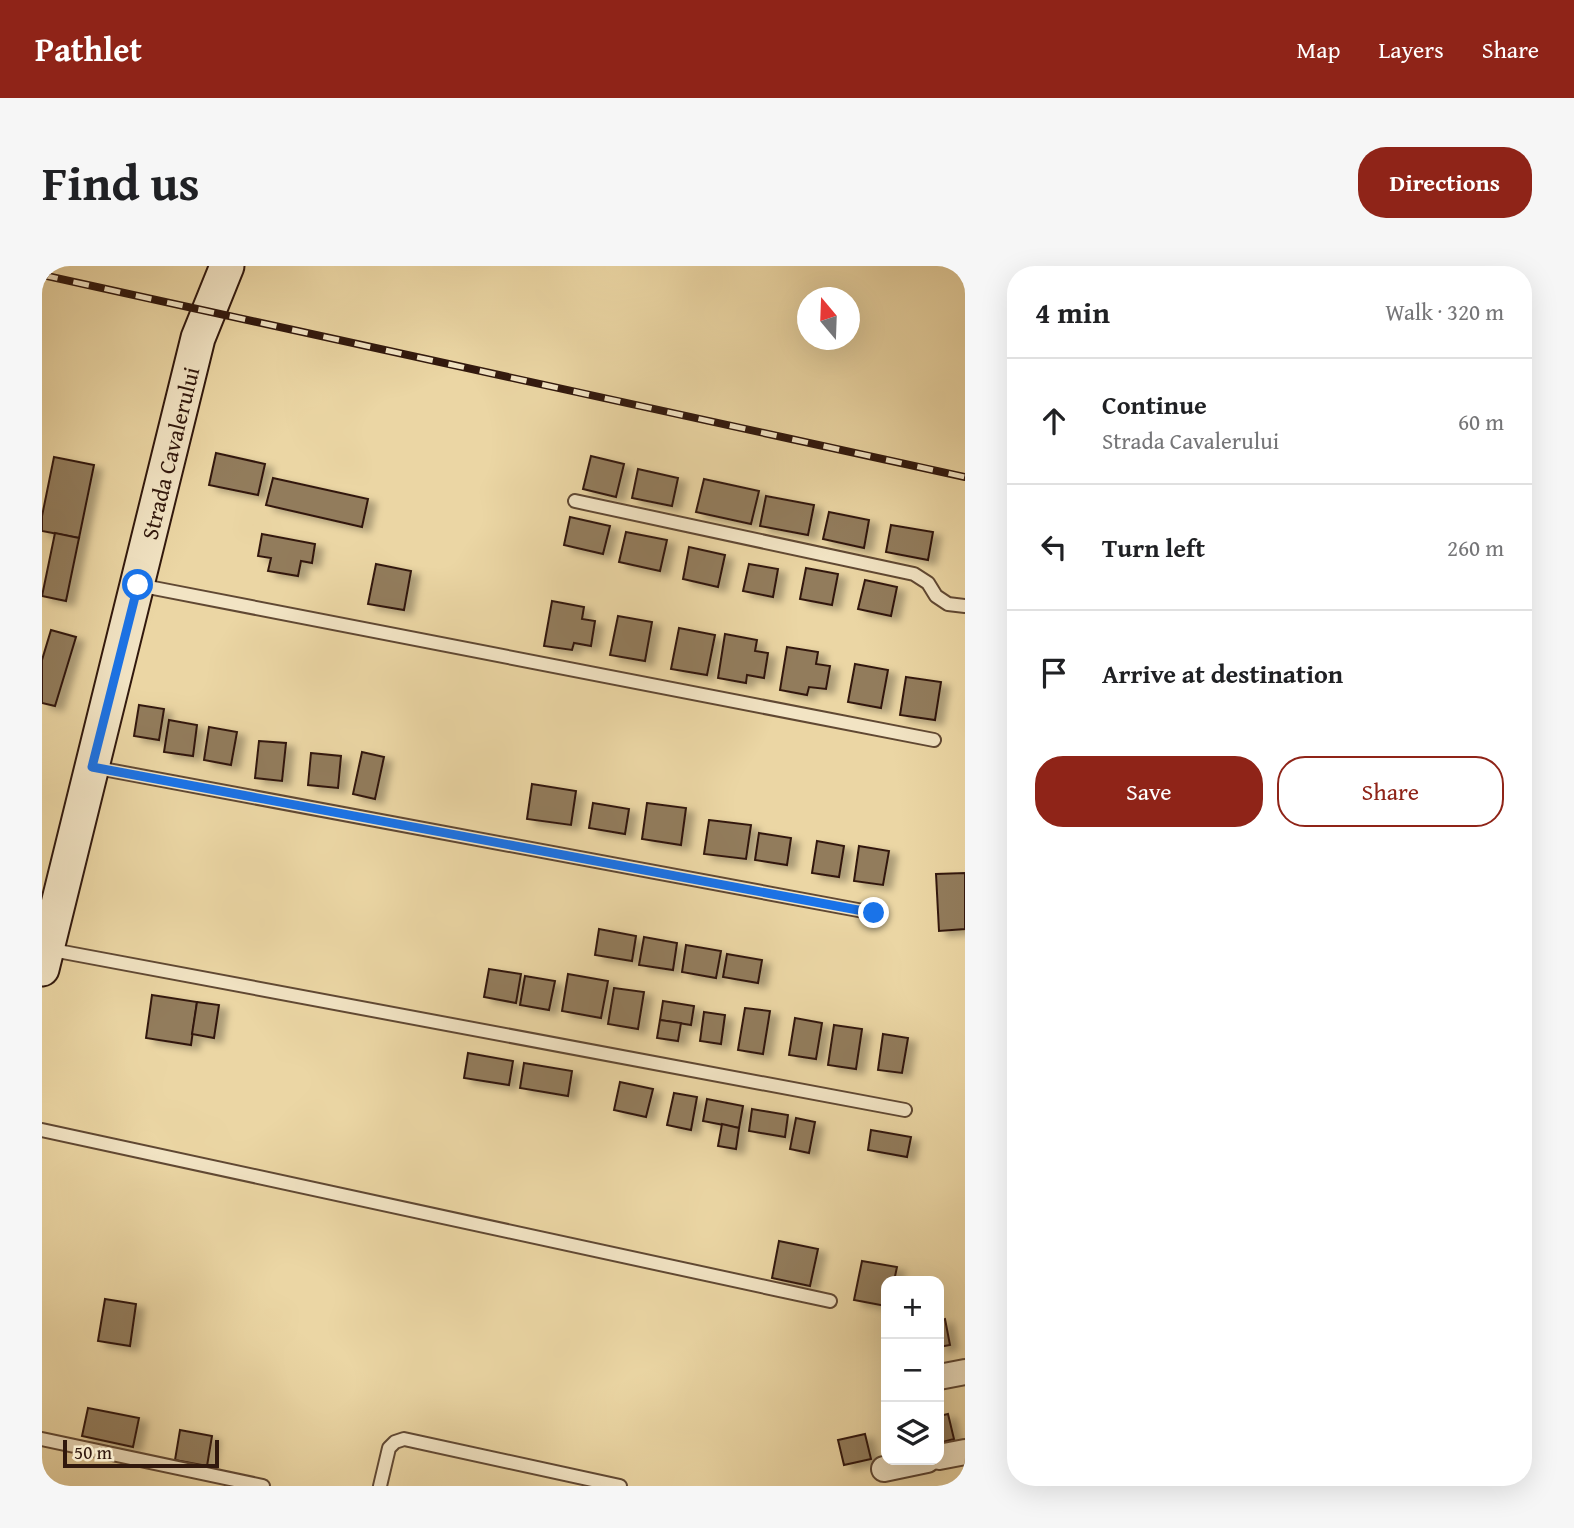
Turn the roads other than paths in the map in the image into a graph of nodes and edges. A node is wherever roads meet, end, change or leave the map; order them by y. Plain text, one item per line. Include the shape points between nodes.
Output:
1 (227, 266) edge
2 (575, 501) dead end
3 (138, 585) junction
4 (965, 606) edge
5 (933, 740) dead end
6 (92, 767) junction
7 (874, 913) dead end
8 (44, 959) edge
9 (905, 1110) dead end
10 (42, 1130) edge
11 (830, 1301) dead end
12 (965, 1371) edge
13 (944, 1376) edge
14 (42, 1440) edge
15 (965, 1452) edge
16 (944, 1456) edge
17 (903, 1465) edge
18 (884, 1469) dead end
19 (263, 1486) edge
20 (380, 1486) edge
21 (620, 1486) edge

1 - 3 main road, Strada Cavalerului via 198,338
2 - 4 lane via 914,574 948,604
3 - 5 lane
3 - 6 main road, Strada Cavalerului
6 - 7 lane
6 - 8 main road, Strada Cavalerului
8 - 9 lane
10 - 11 lane
12 - 13 street
14 - 19 lane
15 - 16 street
17 - 18 street
20 - 21 lane via 389,1448 404,1439

